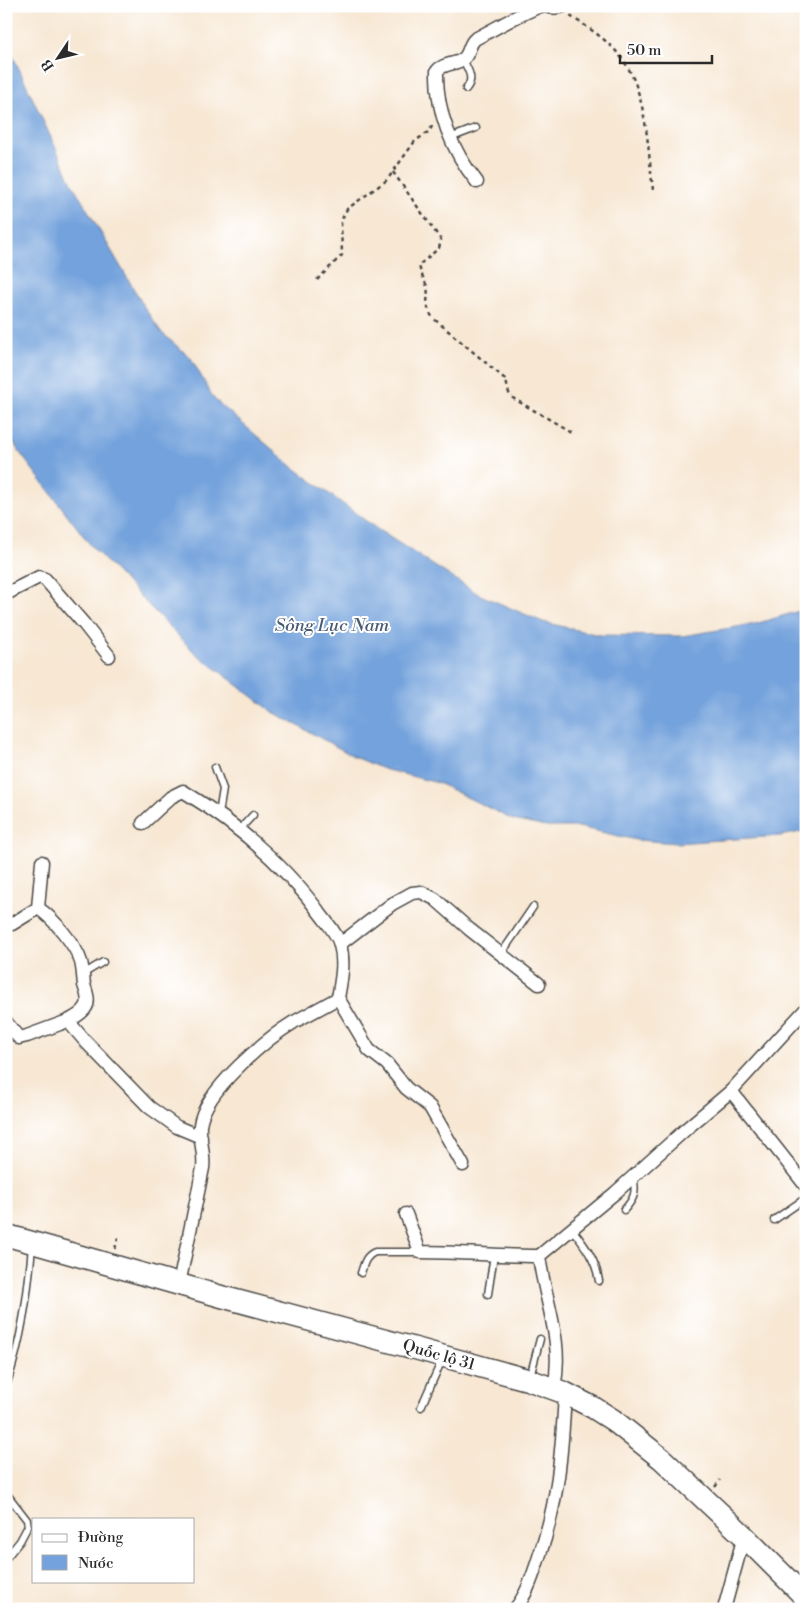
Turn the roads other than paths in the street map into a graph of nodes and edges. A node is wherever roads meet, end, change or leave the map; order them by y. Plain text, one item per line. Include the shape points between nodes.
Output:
1 (571, 6) edge
2 (540, 7) edge
3 (463, 59) junction
4 (466, 89) dead end
5 (476, 128) dead end
6 (450, 138) junction
7 (477, 182) dead end
8 (6, 594) edge
9 (109, 656) dead end
10 (215, 767) dead end
11 (218, 815) junction
12 (253, 816) dead end
13 (143, 823) dead end
14 (240, 829) junction
15 (42, 862) dead end
16 (533, 907) dead end
17 (38, 908) junction
18 (12, 924) dead end
19 (340, 944) junction
20 (501, 954) junction
21 (103, 962) dead end
22 (83, 974) junction
23 (539, 984) dead end
24 (338, 998) junction
25 (806, 1010) edge
26 (68, 1021) junction
27 (6, 1022) edge
28 (731, 1091) junction
29 (201, 1137) junction
30 (463, 1165) dead end
31 (632, 1177) junction
32 (806, 1186) edge
33 (806, 1198) edge
34 (624, 1210) dead end
35 (406, 1214) dead end
36 (774, 1220) dead end
37 (572, 1229) junction
38 (6, 1235) edge
39 (32, 1242) junction
40 (420, 1252) junction
41 (494, 1255) junction
42 (540, 1256) junction
43 (361, 1273) dead end
44 (599, 1281) dead end
45 (179, 1284) junction
46 (488, 1294) dead end
47 (540, 1339) dead end
48 (444, 1356) junction
49 (529, 1380) junction
50 (6, 1386) edge
51 (560, 1390) junction
52 (421, 1407) dead end
53 (6, 1493) edge
54 (744, 1536) junction
55 (6, 1558) edge
56 (805, 1597) edge
57 (515, 1609) edge
58 (724, 1609) edge

1 - 2 lane via 562,11
2 - 3 street via 475,39
3 - 4 lane via 471,78
3 - 6 street via 438,69 437,74 440,106
5 - 6 lane
6 - 7 street
8 - 9 street via 39,577 45,579
10 - 11 lane via 223,789
11 - 13 street via 183,791 171,797
11 - 14 street
12 - 14 lane
14 - 19 street via 314,905
15 - 17 street
16 - 20 lane
17 - 18 street
17 - 22 street via 53,920 75,950
19 - 20 street via 392,904 412,893 421,892 435,899
19 - 24 street via 343,973
20 - 23 street
21 - 22 lane
22 - 26 street via 88,1002 76,1017
24 - 29 street via 272,1038 206,1109 200,1126
24 - 30 street via 369,1050 387,1064 406,1088 430,1107
25 - 28 street
26 - 27 street via 19,1038
26 - 29 street via 149,1107 177,1127
28 - 31 street
28 - 32 street
29 - 45 street via 203,1168
31 - 34 lane via 636,1188 632,1202
31 - 37 street
33 - 36 lane
35 - 40 street
37 - 42 street
37 - 44 lane via 592,1256
38 - 39 highway, Quốc lộ 31
39 - 45 highway, Quốc lộ 31
39 - 50 lane via 22,1330
40 - 41 street
40 - 43 lane via 370,1253
41 - 42 street
41 - 46 lane
42 - 51 street via 557,1349 556,1375
45 - 48 highway, Quốc lộ 31 via 416,1352
47 - 49 lane
48 - 49 highway, Quốc lộ 31
48 - 52 lane
49 - 51 highway, Quốc lộ 31
51 - 54 highway, Quốc lộ 31 via 594,1408 662,1459
51 - 57 street via 557,1489 551,1521 530,1585
53 - 55 lane via 28,1526
54 - 56 highway, Quốc lộ 31
54 - 58 street

